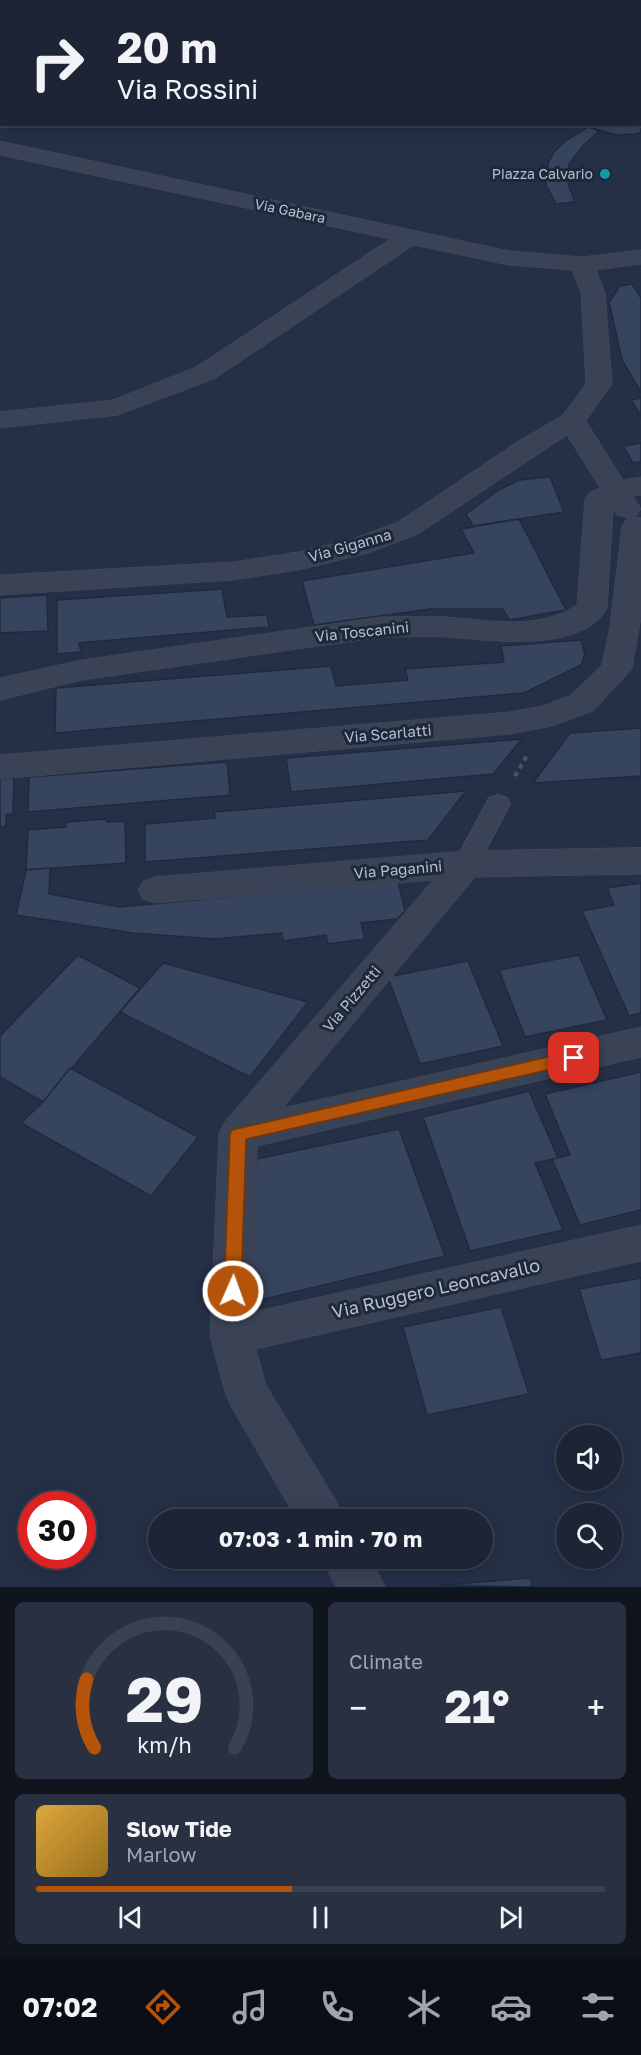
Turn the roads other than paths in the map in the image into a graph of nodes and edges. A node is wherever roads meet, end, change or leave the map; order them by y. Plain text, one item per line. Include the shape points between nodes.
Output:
1 (0, 148) edge
2 (410, 237) junction
3 (641, 257) edge
4 (582, 264) junction
5 (0, 420) edge
6 (572, 421) junction
7 (629, 488) edge
8 (639, 530) edge
9 (0, 585) edge
10 (0, 689) edge
11 (0, 766) edge
12 (498, 804) road end
13 (641, 861) edge
14 (466, 864) junction
15 (155, 890) dead end
16 (641, 1042) edge
17 (238, 1134) junction
18 (641, 1243) edge
19 (231, 1336) junction
20 (315, 1509) edge
21 (351, 1569) edge
22 (362, 1587) edge

1 - 2 street, Via Gabara
2 - 4 street, Via Gabara via 510,258
2 - 5 street via 204,373 118,407
3 - 4 street, Via Gabara
4 - 6 street, Via Giganna via 593,293 598,384
6 - 7 street
6 - 9 street, Via Giganna via 408,528 358,547 233,571
7 - 8 street
7 - 10 street, Via Toscanini via 599,499 592,609 579,620 525,632 381,627 82,670
8 - 11 street, Via Scarlatti via 617,669 582,703 552,716 510,723
12 - 14 lane
13 - 14 street, Via Paganini
14 - 15 street, Via Paganini
14 - 17 street, Via Pizzetti
16 - 17 street
17 - 19 street
18 - 19 street, Via Ruggero Leoncavallo
19 - 20 street via 246,1392
21 - 22 street

